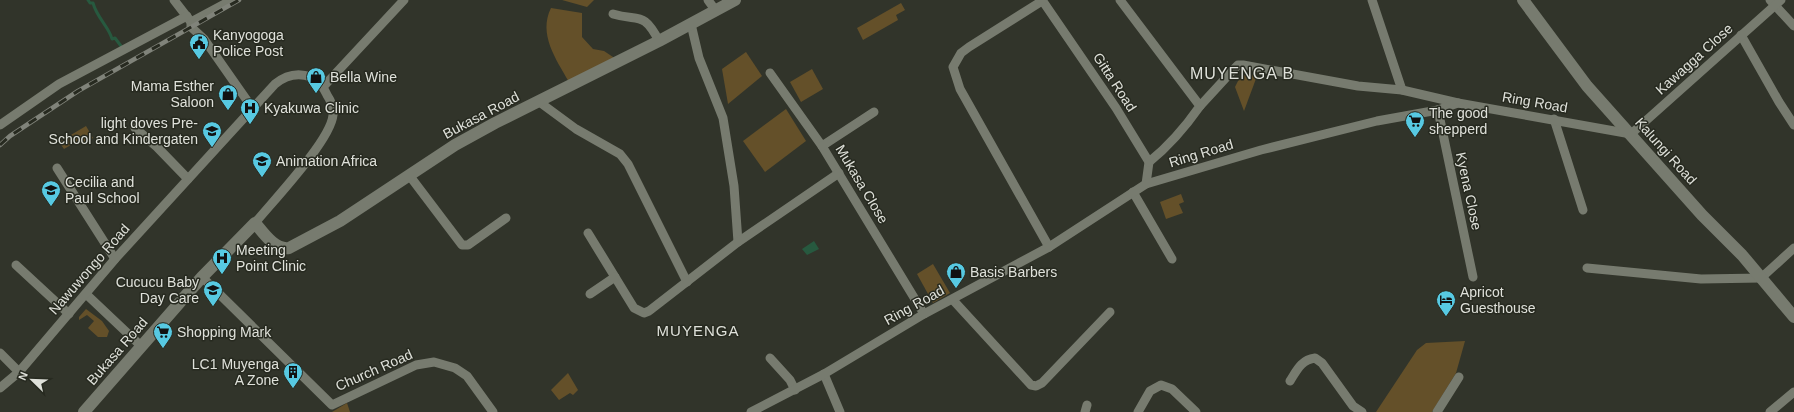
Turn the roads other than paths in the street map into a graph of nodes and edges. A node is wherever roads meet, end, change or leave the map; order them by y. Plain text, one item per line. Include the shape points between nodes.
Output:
1 (174, 0) edge
2 (232, 0) edge
3 (404, 0) edge
4 (708, 0) edge
5 (735, 0) edge
6 (1042, 0) edge
7 (1120, 0) edge
8 (1372, 0) edge
9 (1523, 0) edge
10 (1776, 2) edge
11 (716, 11) junction
12 (613, 14) dead end
13 (189, 19) junction
14 (691, 24) junction
15 (1794, 26) edge
16 (1741, 35) junction
17 (659, 41) junction
18 (770, 73) dead end
19 (323, 87) junction
20 (1402, 90) junction
21 (538, 101) junction
22 (1458, 103) junction
23 (1200, 106) junction
24 (253, 109) junction
25 (1438, 110) junction
26 (874, 112) dead end
27 (1554, 120) junction
28 (0, 125) edge
29 (1794, 125) edge
30 (134, 128) dead end
31 (1631, 134) junction
32 (822, 146) junction
33 (1150, 162) junction
34 (57, 168) dead end
35 (839, 173) junction
36 (409, 175) junction
37 (188, 179) junction
38 (1146, 184) junction
39 (1133, 192) junction
40 (1583, 210) dead end
41 (506, 218) dead end
42 (254, 223) junction
43 (588, 233) dead end
44 (738, 242) junction
45 (1049, 247) junction
46 (1794, 248) edge
47 (115, 258) junction
48 (1172, 259) dead end
49 (16, 265) dead end
50 (1587, 268) dead end
51 (202, 277) junction
52 (615, 277) junction
53 (1473, 277) dead end
54 (1761, 278) junction
55 (687, 282) junction
56 (86, 294) junction
57 (590, 294) dead end
58 (953, 300) junction
59 (1110, 312) dead end
60 (69, 314) junction
61 (924, 314) junction
62 (1794, 317) edge
63 (141, 346) junction
64 (0, 353) edge
65 (770, 358) dead end
66 (19, 372) junction
67 (824, 374) junction
68 (1458, 377) dead end
69 (1290, 381) dead end
70 (0, 388) edge
71 (795, 390) junction
72 (1794, 392) edge
73 (1351, 409) edge
74 (84, 412) edge
75 (493, 412) edge
76 (751, 412) edge
77 (840, 412) edge
78 (1138, 412) edge
79 (1196, 412) edge
80 (1362, 412) edge
81 (1437, 412) edge
82 (1770, 412) edge

1 - 13 street
2 - 13 street
3 - 19 street
4 - 11 street
5 - 11 street, Bukasa Road
6 - 33 street, Gitta Road
6 - 45 street via 961,53 953,67 960,89
7 - 23 street
8 - 20 street
9 - 31 street, Kalungi Road via 1587,86
10 - 15 street
10 - 16 street, Kawagga Close
11 - 14 street, Bukasa Road
12 - 17 street via 638,17 654,31
13 - 24 street via 191,27 204,39
13 - 28 street via 59,84
14 - 17 street, Bukasa Road
14 - 44 street via 699,58 723,118 734,186
16 - 29 street
16 - 31 street, Kawagga Close
17 - 21 street, Bukasa Road
18 - 32 street, Mukasa Close
19 - 24 street, Nawuwongo Road via 315,78 302,74 291,75 275,84
19 - 42 street, Bukasa Road via 333,105 329,130
20 - 22 street
20 - 23 street via 1358,86 1238,65
21 - 36 street, Bukasa Road via 452,146
21 - 55 street via 576,129 620,154 628,164
22 - 25 street, Ring Road
22 - 27 street, Ring Road
23 - 33 street
24 - 37 street, Nawuwongo Road
25 - 38 street, Ring Road via 1377,121 1269,148
25 - 53 street, Kyena Close
26 - 32 street
27 - 31 street, Ring Road
27 - 40 street
30 - 37 street
31 - 54 street, Kalungi Road
32 - 35 street, Mukasa Close
33 - 38 street
34 - 47 street
35 - 44 street
35 - 61 street, Mukasa Close
36 - 41 street via 462,245 468,245
36 - 42 street, Bukasa Road via 340,221 289,248 276,245
37 - 47 street, Nawuwongo Road
38 - 39 street, Ring Road
39 - 45 street, Ring Road
39 - 48 street
42 - 51 street, Bukasa Road
43 - 52 street
44 - 55 street
45 - 58 street, Ring Road
46 - 54 street
47 - 56 street, Nawuwongo Road
49 - 60 street
50 - 54 street via 1701,279
51 - 63 street, Bukasa Road
51 - 75 street, Church Road via 332,404 416,365 434,362 455,368 467,376
52 - 55 street via 634,308 644,313
52 - 57 street
54 - 62 street, Kalungi Road
56 - 60 street, Nawuwongo Road
56 - 63 street
58 - 59 street via 1031,385 1036,386 1042,383
58 - 61 street, Ring Road
60 - 66 street, Nawuwongo Road
61 - 67 street, Ring Road
63 - 74 street, Bukasa Road
64 - 66 street
65 - 71 street via 790,380
66 - 70 street, Nawuwongo Road
67 - 71 street, Ring Road
67 - 77 street
68 - 81 street
69 - 73 street via 1300,366 1308,359 1315,358 1322,363
71 - 76 street, Ring Road
72 - 82 street
73 - 80 street
78 - 79 street via 1150,390 1161,385 1172,389

